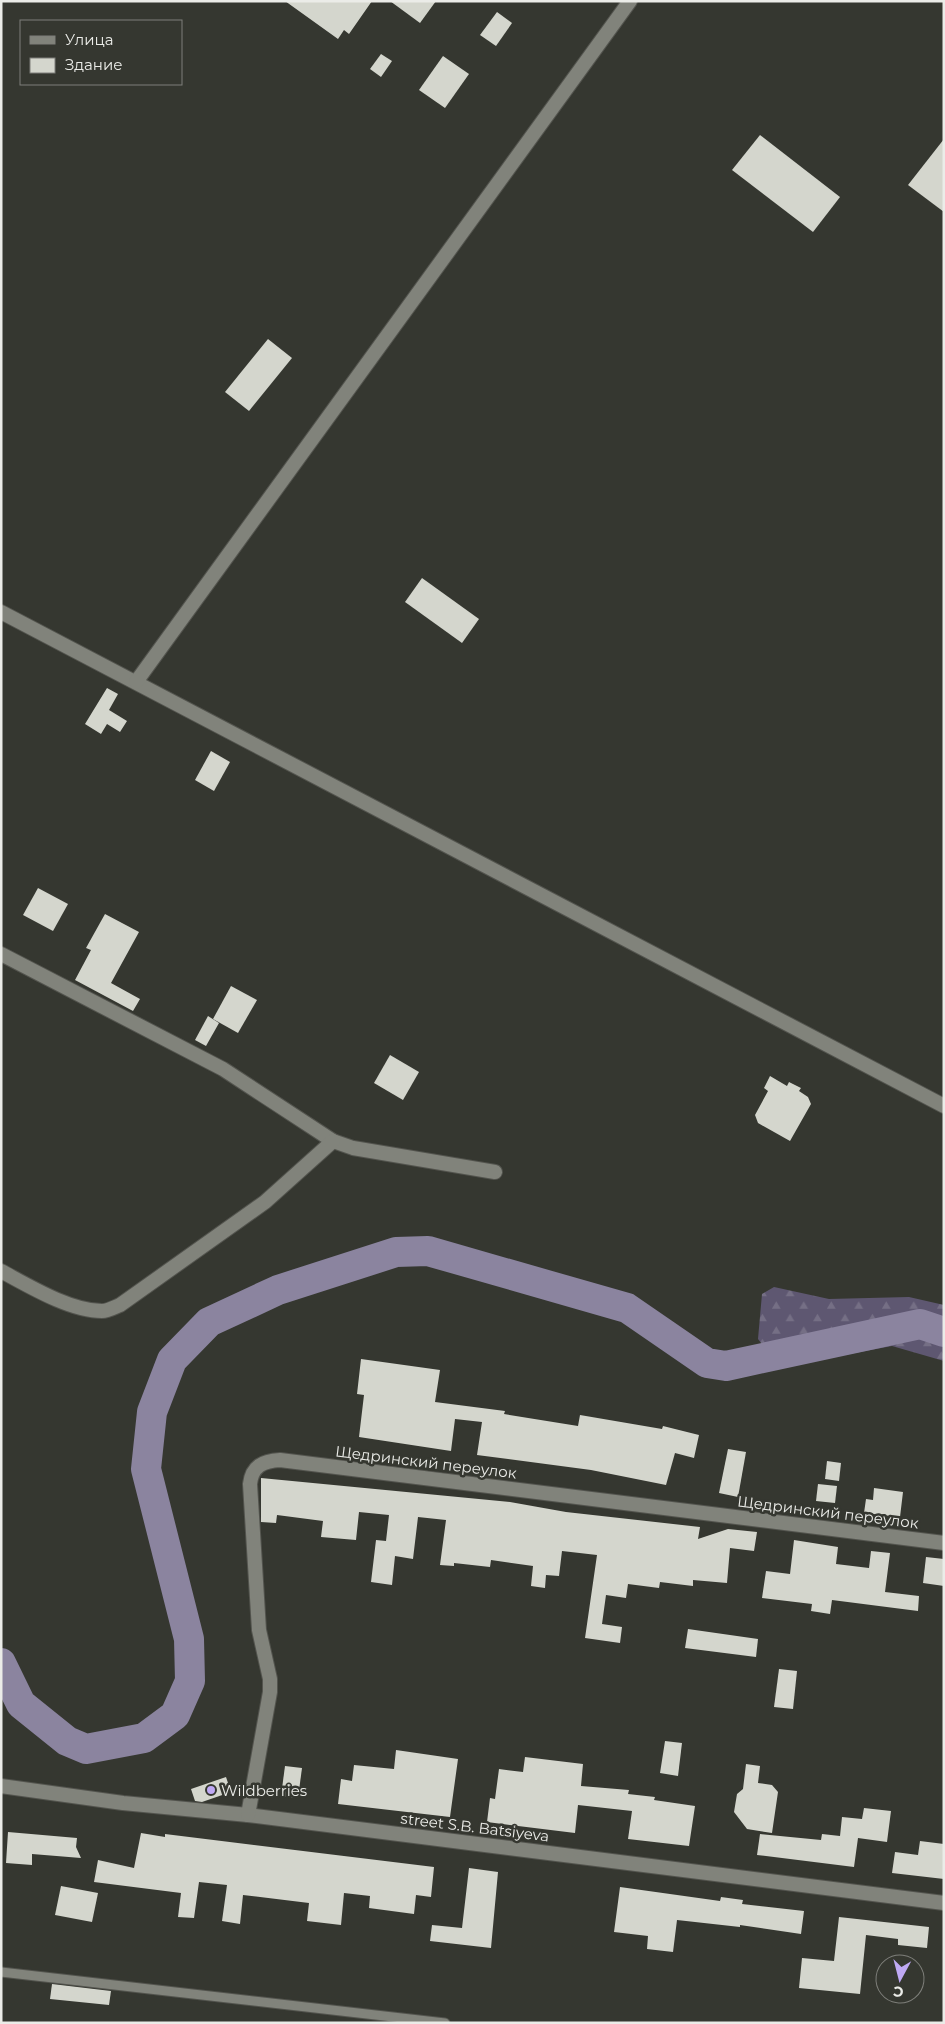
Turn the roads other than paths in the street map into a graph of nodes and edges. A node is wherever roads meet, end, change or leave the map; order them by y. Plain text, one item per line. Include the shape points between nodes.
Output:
1 (630, 1) edge
2 (1, 612) edge
3 (136, 682) junction
4 (1, 954) edge
5 (944, 1106) edge
6 (333, 1141) junction
7 (495, 1172) dead end
8 (1, 1272) edge
9 (944, 1543) edge
10 (1, 1786) edge
11 (248, 1814) junction
12 (944, 1903) edge
13 (1, 1972) edge
14 (445, 2023) edge

1 - 3 street
2 - 3 street
3 - 5 street
4 - 6 street via 223,1069
6 - 7 street via 353,1148
6 - 8 street via 265,1202 120,1305 103,1311 77,1305
9 - 11 street, Щедринский переулок via 280,1460 258,1465 250,1484 259,1630 270,1692
10 - 11 street, street S.B. Batsiyeva via 123,1804
11 - 12 street, street S.B. Batsiyeva
13 - 14 lane

